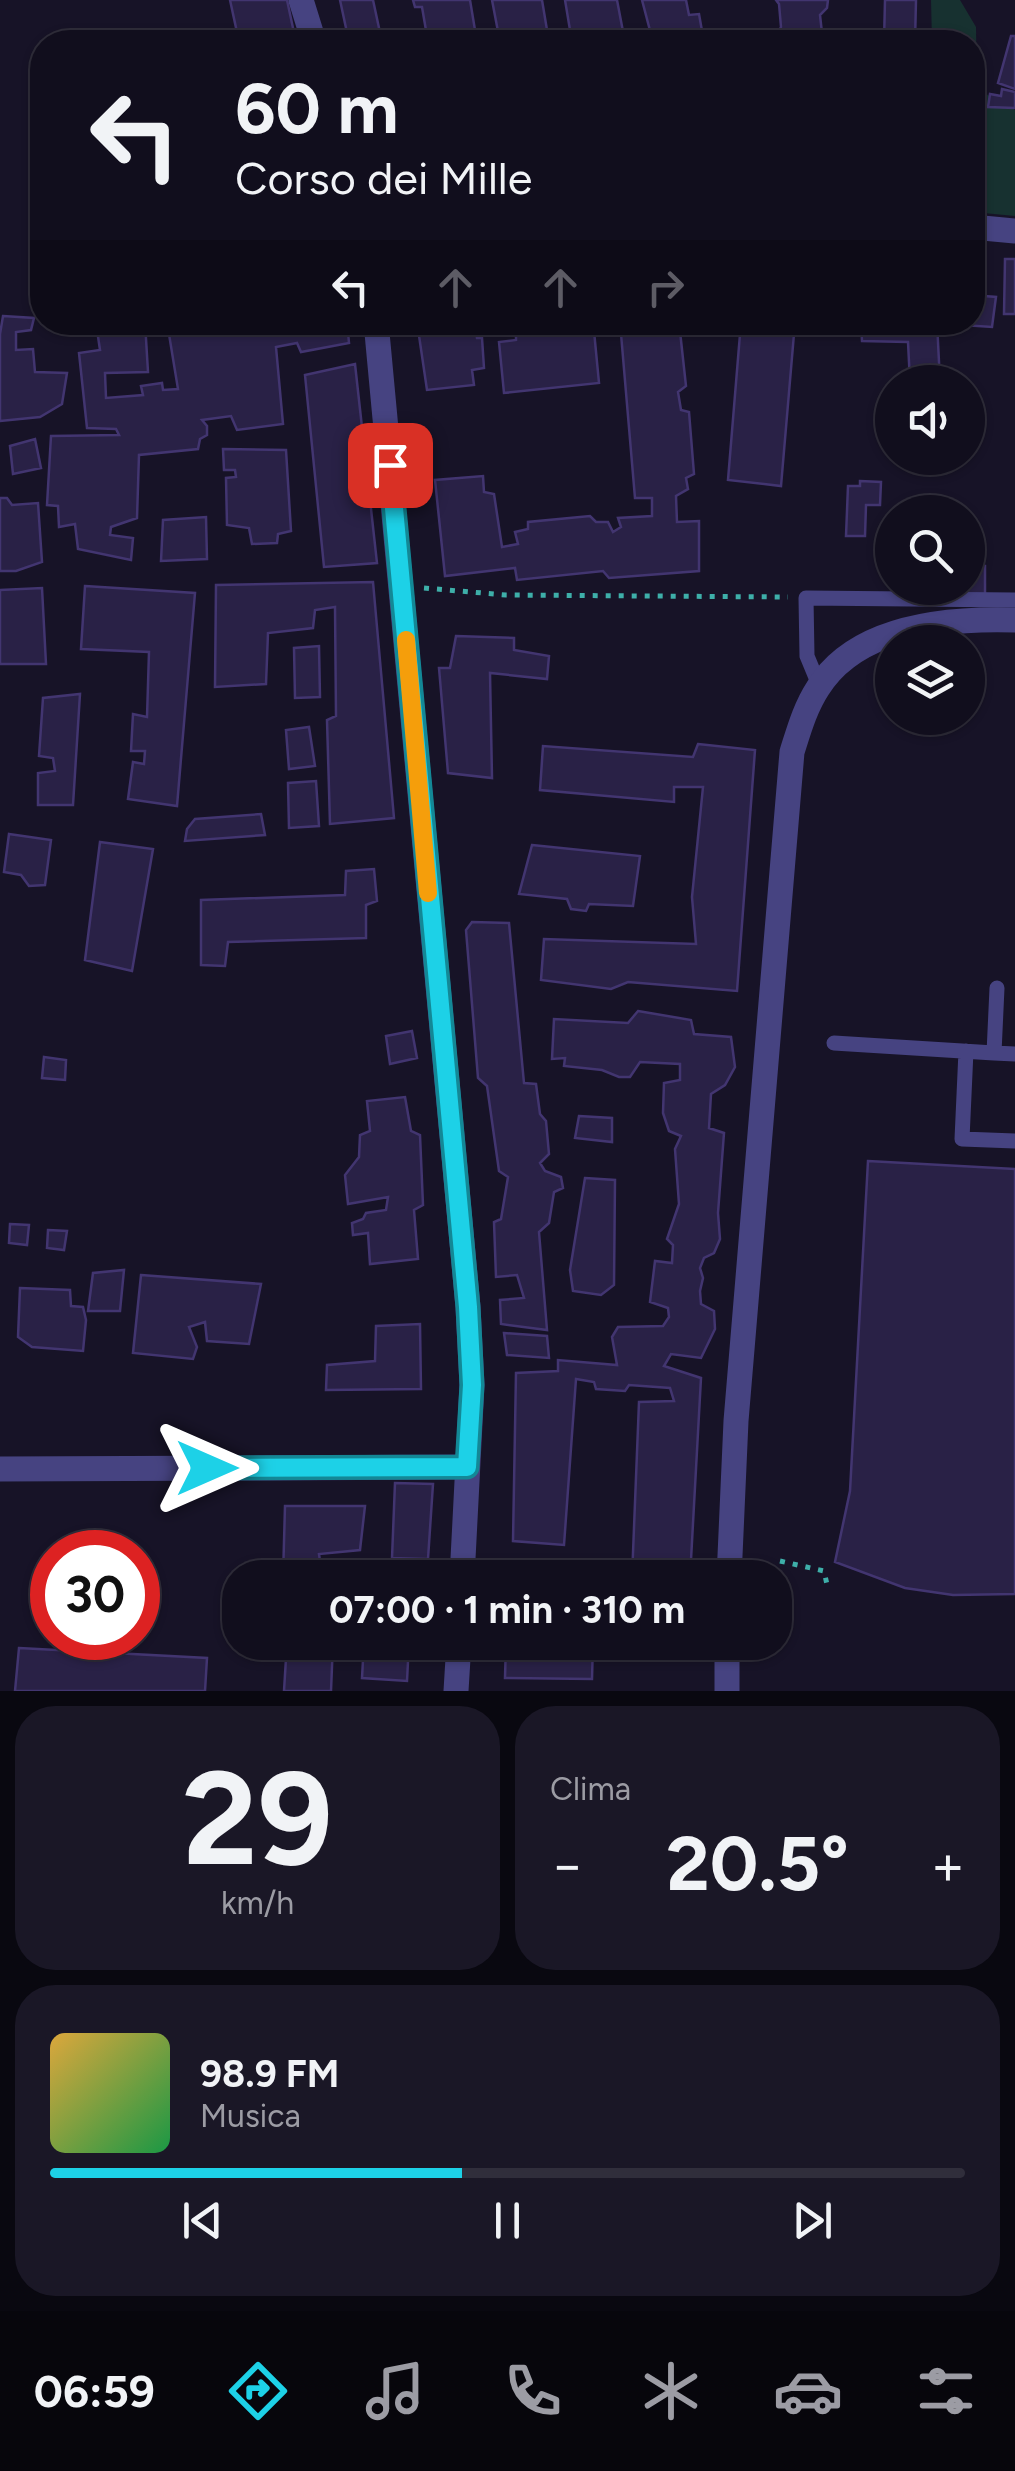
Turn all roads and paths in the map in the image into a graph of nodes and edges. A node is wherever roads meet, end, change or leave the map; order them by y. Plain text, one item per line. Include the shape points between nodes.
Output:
1 (301, 0) edge
2 (310, 30) edge
3 (985, 228) edge
4 (1015, 231) edge
5 (377, 335) edge
6 (401, 586) junction
7 (806, 598) junction
8 (1015, 600) edge
9 (1015, 620) edge
10 (819, 685) junction
11 (998, 988) dead end
12 (834, 1043) dead end
13 (966, 1051) junction
14 (994, 1053) junction
15 (1015, 1054) edge
16 (1015, 1142) edge
17 (467, 1467) junction
18 (0, 1470) edge
19 (463, 1560) edge
20 (730, 1560) edge
21 (792, 1564) edge
22 (828, 1589) dead end
23 (458, 1660) edge
24 (727, 1660) edge
25 (456, 1691) edge
26 (726, 1691) edge

1 - 2 street
3 - 4 street
5 - 6 street
6 - 7 path via 506,595
6 - 17 street via 468,1307
7 - 8 lane
7 - 10 lane via 807,656
9 - 10 street via 934,624 888,636 846,658
10 - 20 street via 792,752 784,816
11 - 14 lane
12 - 13 lane
13 - 14 lane
13 - 16 lane via 962,1138
14 - 15 lane
17 - 18 street
17 - 19 street
21 - 22 path via 824,1572
23 - 25 street
24 - 26 street

